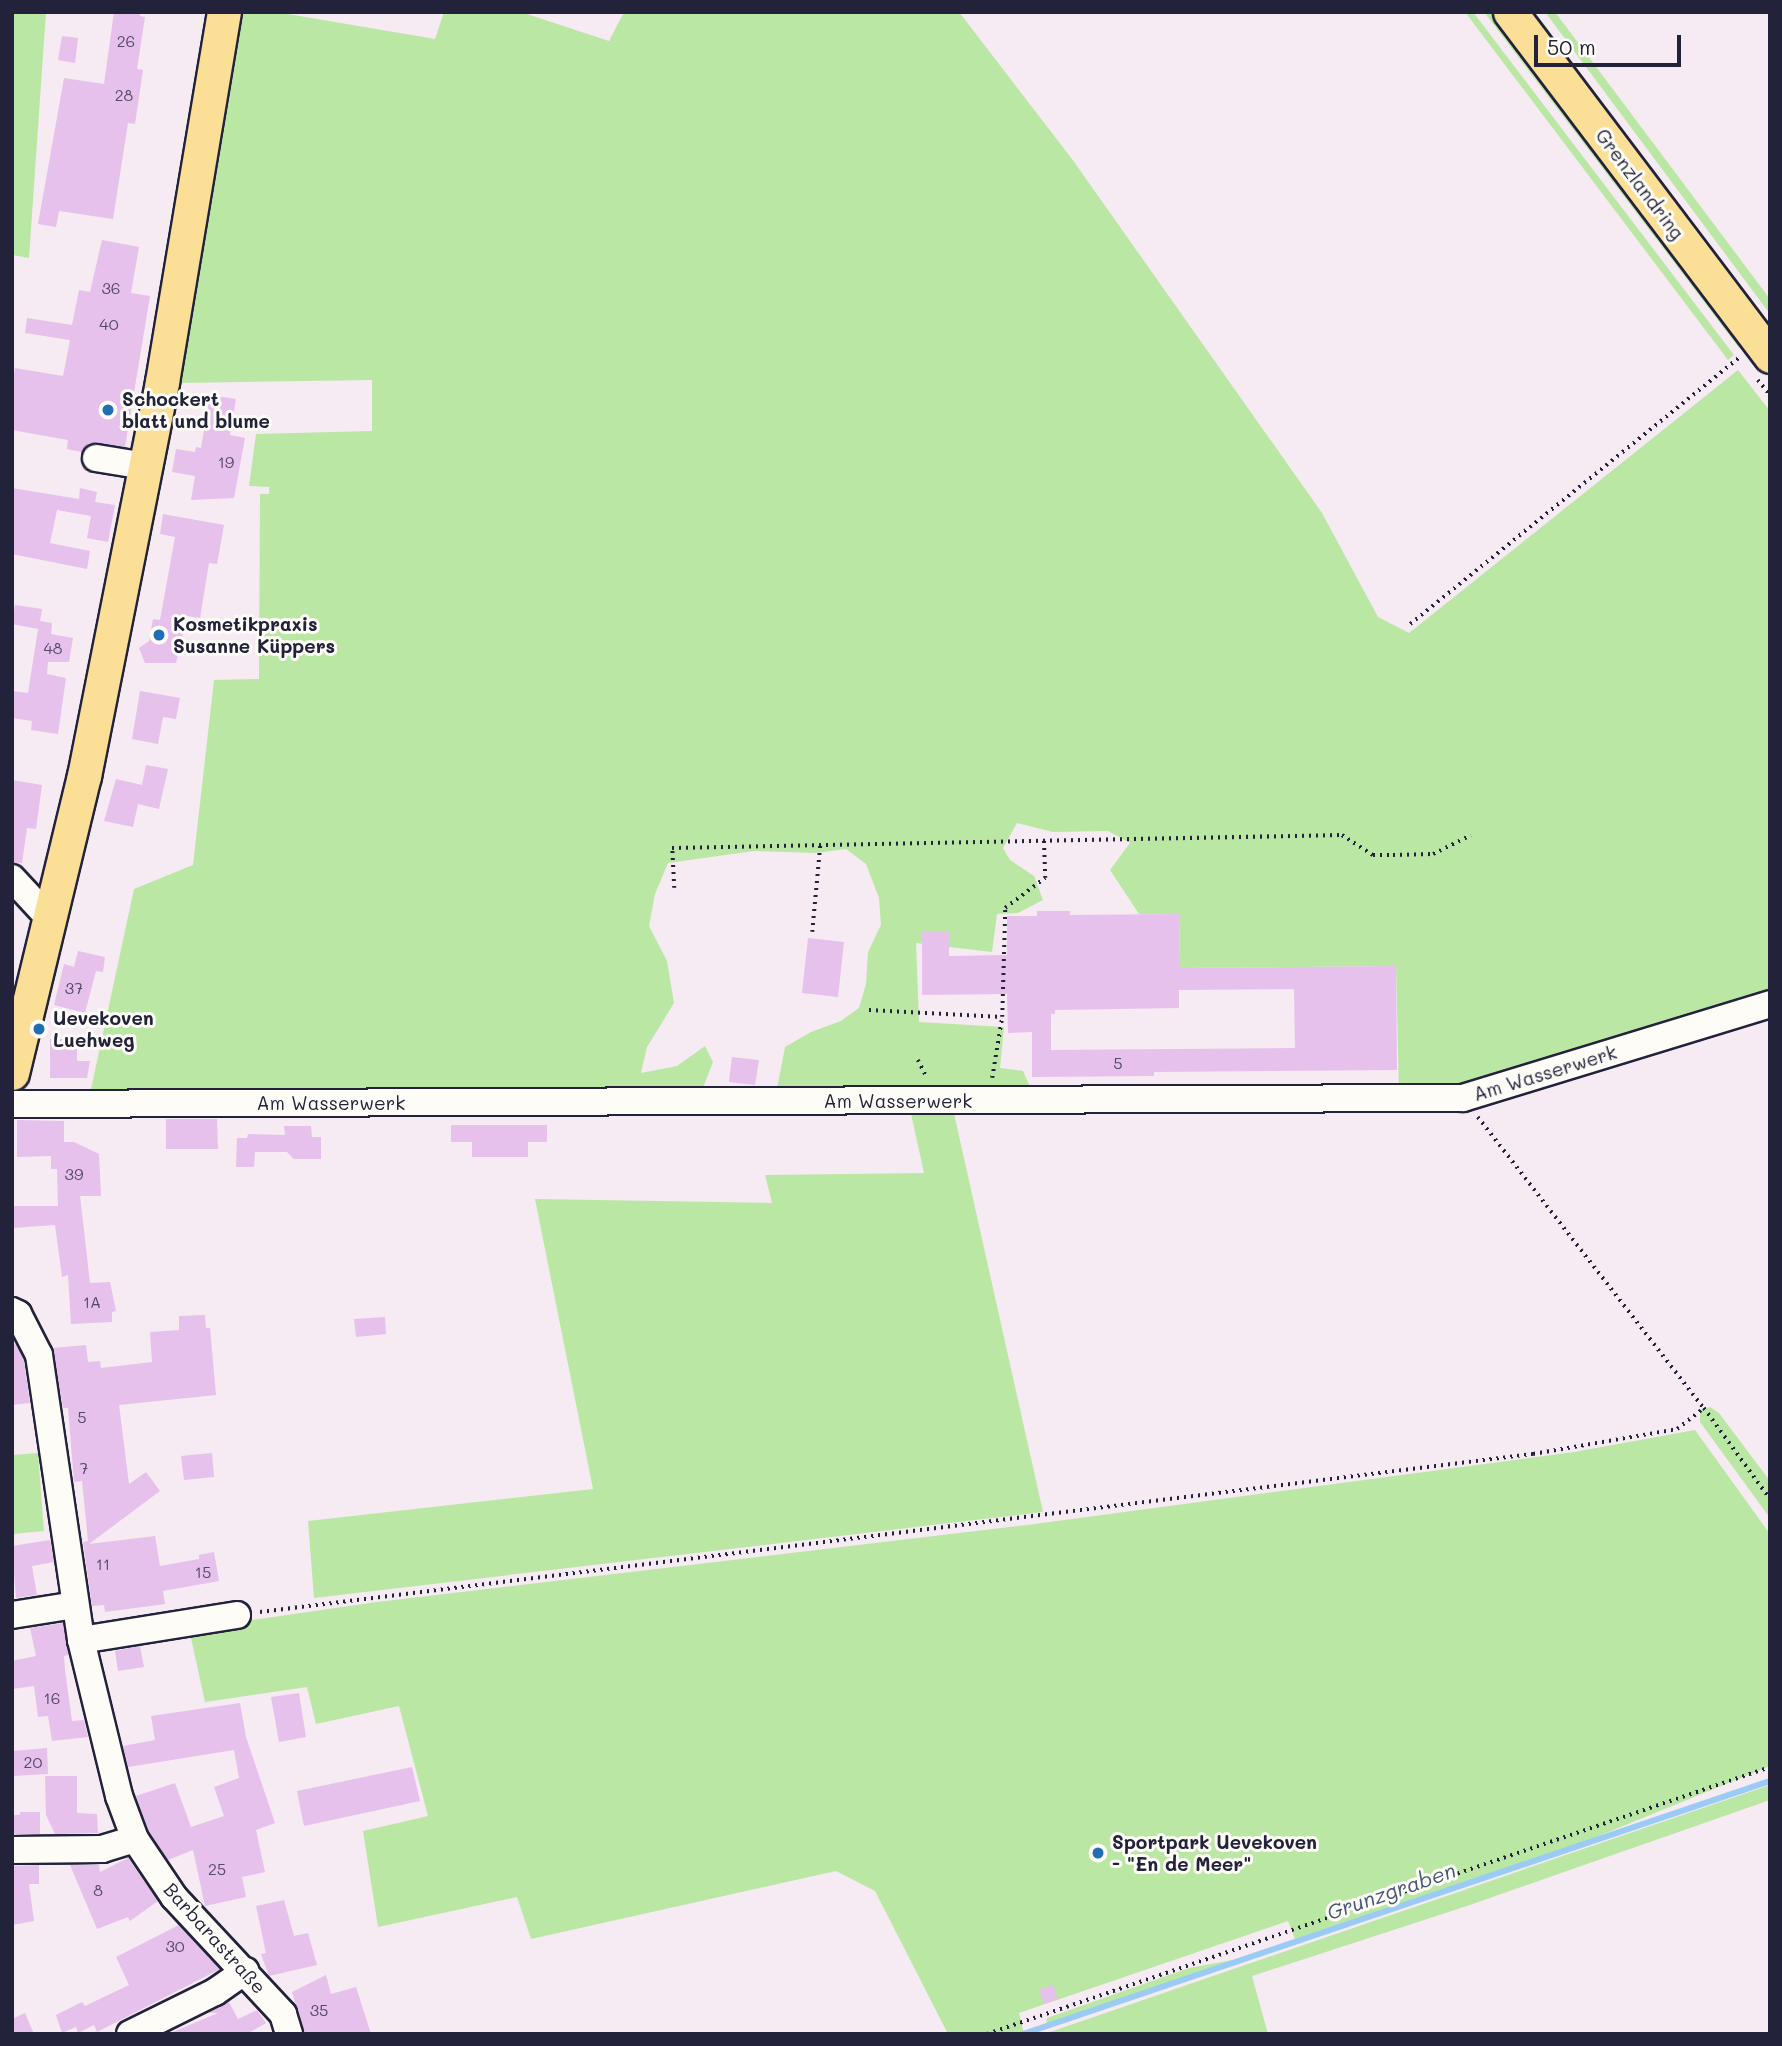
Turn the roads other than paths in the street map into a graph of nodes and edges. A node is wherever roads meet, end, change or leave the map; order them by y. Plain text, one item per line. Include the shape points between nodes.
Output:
1 (224, 12) edge
2 (1510, 12) edge
3 (1765, 349) edge
4 (96, 458) dead end
5 (145, 466) junction
6 (12, 878) edge
7 (51, 920) junction
8 (1770, 1004) edge
9 (12, 1073) edge
10 (12, 1104) edge
11 (12, 1311) edge
12 (75, 1605) junction
13 (12, 1615) edge
14 (237, 1615) road end
15 (80, 1640) junction
16 (135, 1839) junction
17 (12, 1850) edge
18 (245, 1971) junction
19 (130, 2034) edge
20 (289, 2034) edge

1 - 5 main road
2 - 3 main road, Grenzlandring
4 - 5 street
5 - 7 main road
6 - 7 street
7 - 9 main road
8 - 10 street, Am Wasserwerk via 1463,1098
11 - 12 street, Barbarastraße via 40,1355
12 - 13 street
12 - 15 street, Barbarastraße
14 - 15 street
15 - 16 street, Barbarastraße via 119,1796
16 - 17 street via 102,1849
16 - 18 street, Barbarastraße via 174,1898
18 - 19 street via 215,1992
18 - 20 street, Barbarastraße via 283,2014

